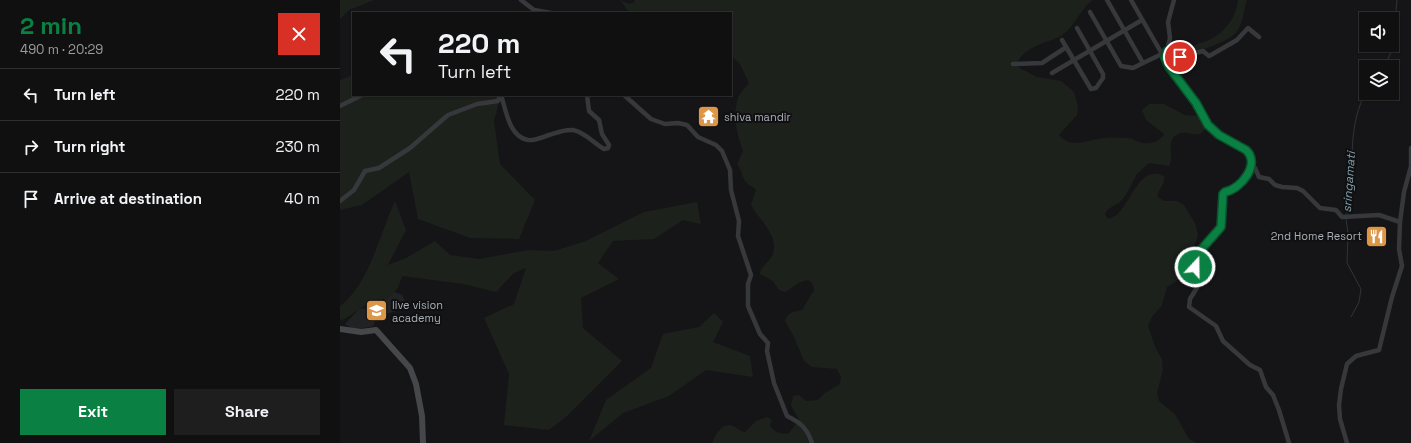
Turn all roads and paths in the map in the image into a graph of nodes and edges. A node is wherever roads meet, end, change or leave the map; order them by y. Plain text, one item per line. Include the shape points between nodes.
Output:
1 (521, 0) edge
2 (1106, 0) edge
3 (1131, 0) edge
4 (1174, 0) edge
5 (545, 12) edge
6 (1090, 12) dead end
7 (1142, 20) junction
8 (1077, 28) dead end
9 (1125, 30) junction
10 (1259, 37) dead end
11 (1062, 40) dead end
12 (1106, 41) junction
13 (1065, 48) junction
14 (1089, 50) junction
15 (1167, 51) junction
16 (1162, 54) junction
17 (1072, 60) junction
18 (1143, 63) junction
19 (1013, 64) dead end
20 (1052, 73) dead end
21 (360, 96) edge
22 (500, 96) edge
23 (501, 96) edge
24 (587, 96) edge
25 (625, 96) edge
26 (340, 106) edge
27 (1411, 148) edge
28 (1251, 166) junction
29 (340, 201) edge
30 (1400, 222) junction
31 (340, 329) edge
32 (423, 443) edge
33 (812, 443) edge
34 (1289, 443) edge
35 (1347, 443) edge

1 - 5 street via 534,10
2 - 9 street
3 - 7 street
4 - 15 street via 1168,22 1170,38
6 - 12 street
7 - 9 street
7 - 16 street
8 - 14 street
9 - 12 street
9 - 18 street
10 - 15 street via 1248,28 1237,40 1209,56 1203,51 1180,57
11 - 13 street
12 - 14 street
12 - 18 street via 1121,66 1133,68
13 - 17 street
13 - 19 street via 1042,63
14 - 17 street
14 - 17 street via 1103,74 1096,88 1091,90
15 - 16 street
15 - 28 street via 1165,58 1169,67 1196,103 1208,125 1219,135 1248,152
16 - 18 street
17 - 20 street
21 - 26 street
22 - 29 street via 498,101 477,104 448,115 410,148 379,168 365,171 354,190
23 - 24 street via 509,121 516,134 522,138 529,141 563,130 572,130 584,134 604,149 608,148 601,125 588,107
25 - 33 street via 651,119 665,124 687,125 698,137 716,145 722,151 730,170 731,190 739,221 738,236 750,275 748,306 760,334 768,343 767,351 774,383 787,416 801,423
27 - 30 street via 1411,166
28 - 30 street via 1255,168 1259,177 1269,179 1275,185 1303,191 1320,208 1336,210 1342,217 1378,215
28 - 34 street via 1242,182 1223,194 1221,227 1192,260 1204,278 1190,299 1189,307 1216,326 1223,341 1250,365 1260,370 1266,387 1280,410
30 - 35 street via 1399,249 1402,266 1379,350 1351,359 1347,364 1339,397 1340,419
31 - 32 street via 361,332 376,330 406,363 416,384 422,416

